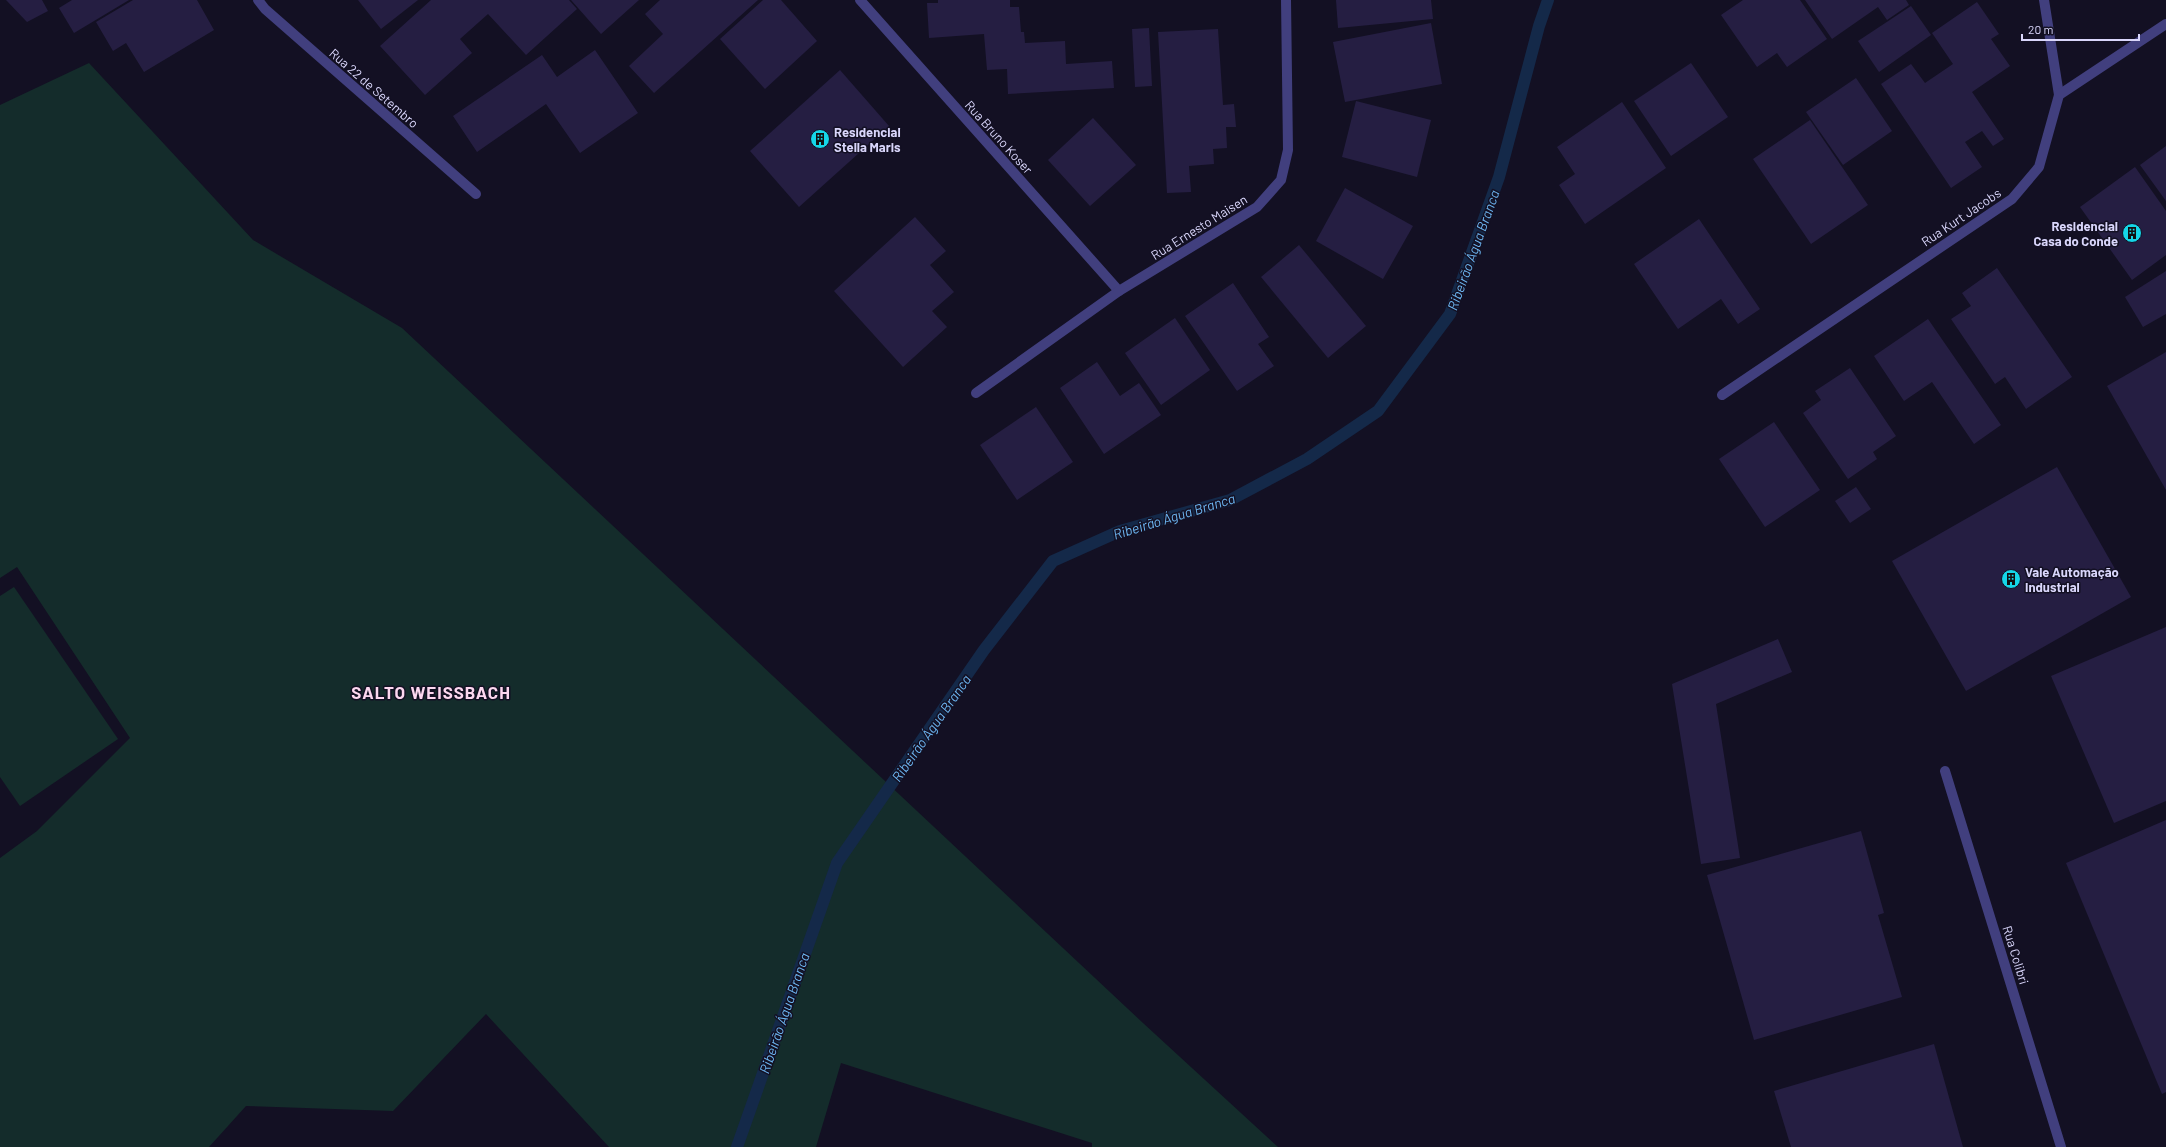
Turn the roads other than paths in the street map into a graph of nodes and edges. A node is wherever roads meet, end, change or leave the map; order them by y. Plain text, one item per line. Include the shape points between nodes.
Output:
1 (258, 0) edge
2 (860, 0) edge
3 (1286, 0) edge
4 (2044, 0) edge
5 (2166, 24) edge
6 (2059, 96) junction
7 (476, 194) dead end
8 (1119, 291) junction
9 (976, 393) dead end
10 (1722, 395) dead end
11 (1945, 771) dead end
12 (2061, 1147) edge

1 - 7 street, Rua 22 de Setembro via 265,9
2 - 8 street, Rua Bruno Koser
3 - 8 street, Rua Ernesto Maisen via 1288,150 1281,180 1257,207
4 - 6 street
5 - 6 street
6 - 10 street, Rua Kurt Jacobs via 2039,167 2012,199
8 - 9 street, Rua Ernesto Maisen
11 - 12 street, Rua Colibri

